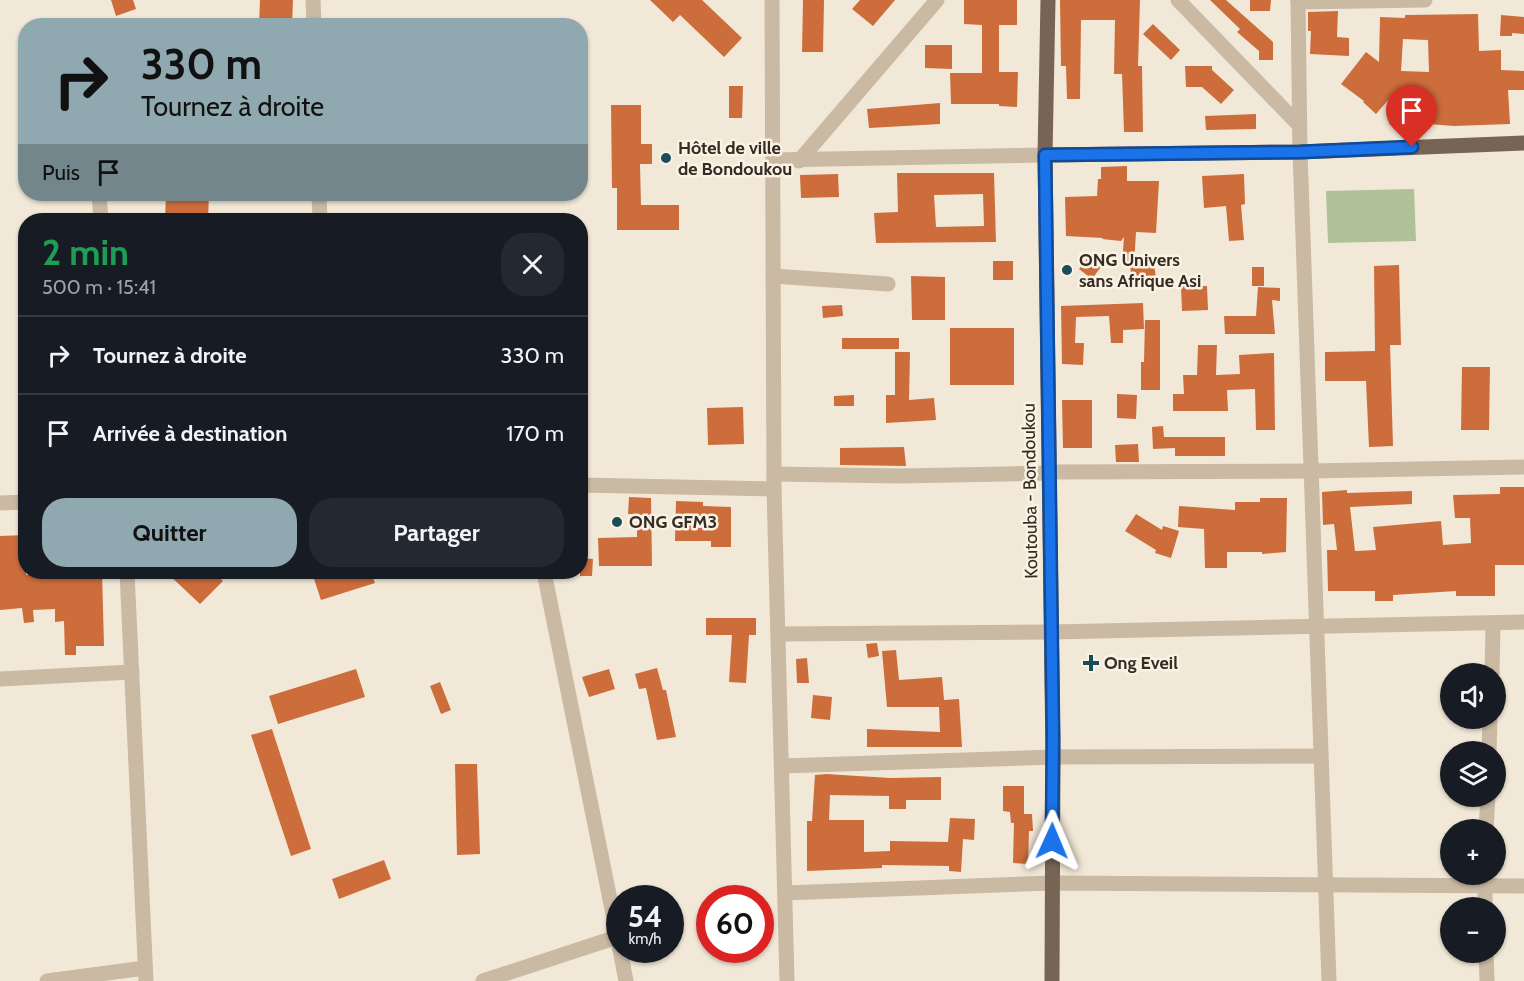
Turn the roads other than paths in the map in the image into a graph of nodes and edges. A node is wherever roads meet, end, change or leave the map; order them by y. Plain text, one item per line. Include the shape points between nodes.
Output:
1 (313, 0) edge
2 (772, 0) edge
3 (937, 0) edge
4 (1048, 0) edge
5 (1178, 0) edge
6 (1425, 0) edge
7 (1298, 1) edge
8 (314, 18) edge
9 (1299, 125) junction
10 (1524, 143) edge
11 (1300, 152) junction
12 (1045, 155) junction
13 (773, 160) junction
14 (799, 161) junction
15 (773, 276) junction
16 (888, 284) dead end
17 (1524, 467) edge
18 (1310, 471) junction
19 (1050, 473) junction
20 (774, 482) junction
21 (588, 485) edge
22 (18, 502) edge
23 (0, 503) edge
24 (127, 579) edge
25 (545, 579) edge
26 (1524, 622) edge
27 (1494, 624) junction
28 (1315, 626) junction
29 (1051, 632) junction
30 (779, 634) junction
31 (1492, 663) edge
32 (132, 672) junction
33 (0, 679) edge
34 (1320, 756) junction
35 (1053, 757) junction
36 (782, 766) junction
37 (1440, 881) edge
38 (1051, 883) junction
39 (1506, 883) edge
40 (607, 885) edge
41 (1325, 885) junction
42 (1524, 886) edge
43 (785, 893) junction
44 (606, 948) edge
45 (622, 963) edge
46 (1486, 963) edge
47 (146, 974) edge
48 (46, 981) edge
49 (483, 981) edge
50 (626, 981) edge
51 (788, 981) edge
52 (1052, 981) edge
53 (1329, 981) edge
54 (1487, 981) edge

1 - 8 street
2 - 13 street
3 - 14 street
4 - 12 main road, Koutouba - Bondoukou
5 - 9 street
6 - 7 street
7 - 9 street
9 - 11 street
10 - 11 main road
11 - 12 main road
11 - 18 street
12 - 14 street
12 - 19 main road, Koutouba - Bondoukou
13 - 14 street
13 - 15 street
15 - 16 street
15 - 20 street
17 - 18 street
18 - 19 street
18 - 28 street
19 - 20 street
19 - 29 main road, Koutouba - Bondoukou
20 - 21 street
20 - 30 street
22 - 23 street
24 - 32 street
25 - 40 street
26 - 27 street
27 - 28 street
27 - 31 street
28 - 29 street
28 - 34 street
29 - 30 street
29 - 35 main road, Koutouba - Bondoukou
30 - 36 street
32 - 33 street
32 - 47 street
34 - 35 street
34 - 41 street
35 - 36 street
35 - 38 main road, Koutouba - Bondoukou
36 - 43 street
37 - 41 street
38 - 41 street
38 - 43 street
38 - 52 main road, Koutouba - Bondoukou
39 - 42 street
41 - 53 street
43 - 51 street
44 - 49 street
45 - 50 street
46 - 54 street
47 - 48 street

